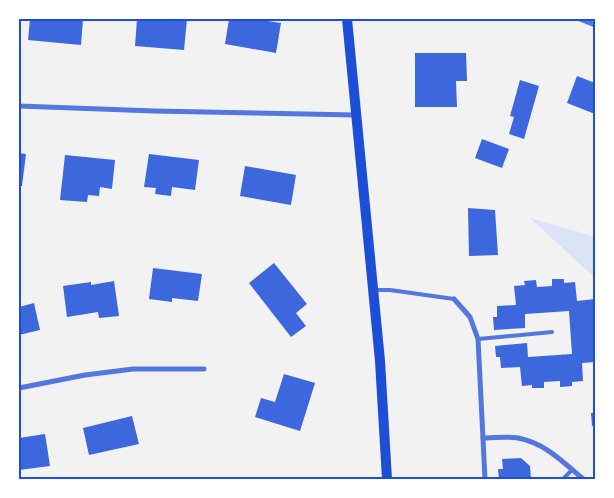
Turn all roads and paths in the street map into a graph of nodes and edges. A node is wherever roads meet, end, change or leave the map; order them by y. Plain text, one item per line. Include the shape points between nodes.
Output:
1 (347, 19) edge
2 (580, 19) edge
3 (595, 25) edge
4 (19, 106) edge
5 (356, 115) junction
6 (373, 290) junction
7 (454, 299) joint
8 (552, 332) dead end
9 (478, 339) junction
10 (204, 369) dead end
11 (19, 388) edge
12 (483, 438) junction
13 (572, 470) junction
14 (387, 479) edge
15 (485, 479) edge
16 (563, 479) edge
17 (583, 479) edge

1 - 5 main road
2 - 3 street
4 - 5 street
5 - 6 main road
6 - 7 lane
6 - 14 main road
7 - 9 street via 470,317
8 - 9 lane
9 - 12 street
10 - 11 street via 133,369
12 - 13 street via 517,437 535,442
12 - 15 street
13 - 16 lane
13 - 17 street

